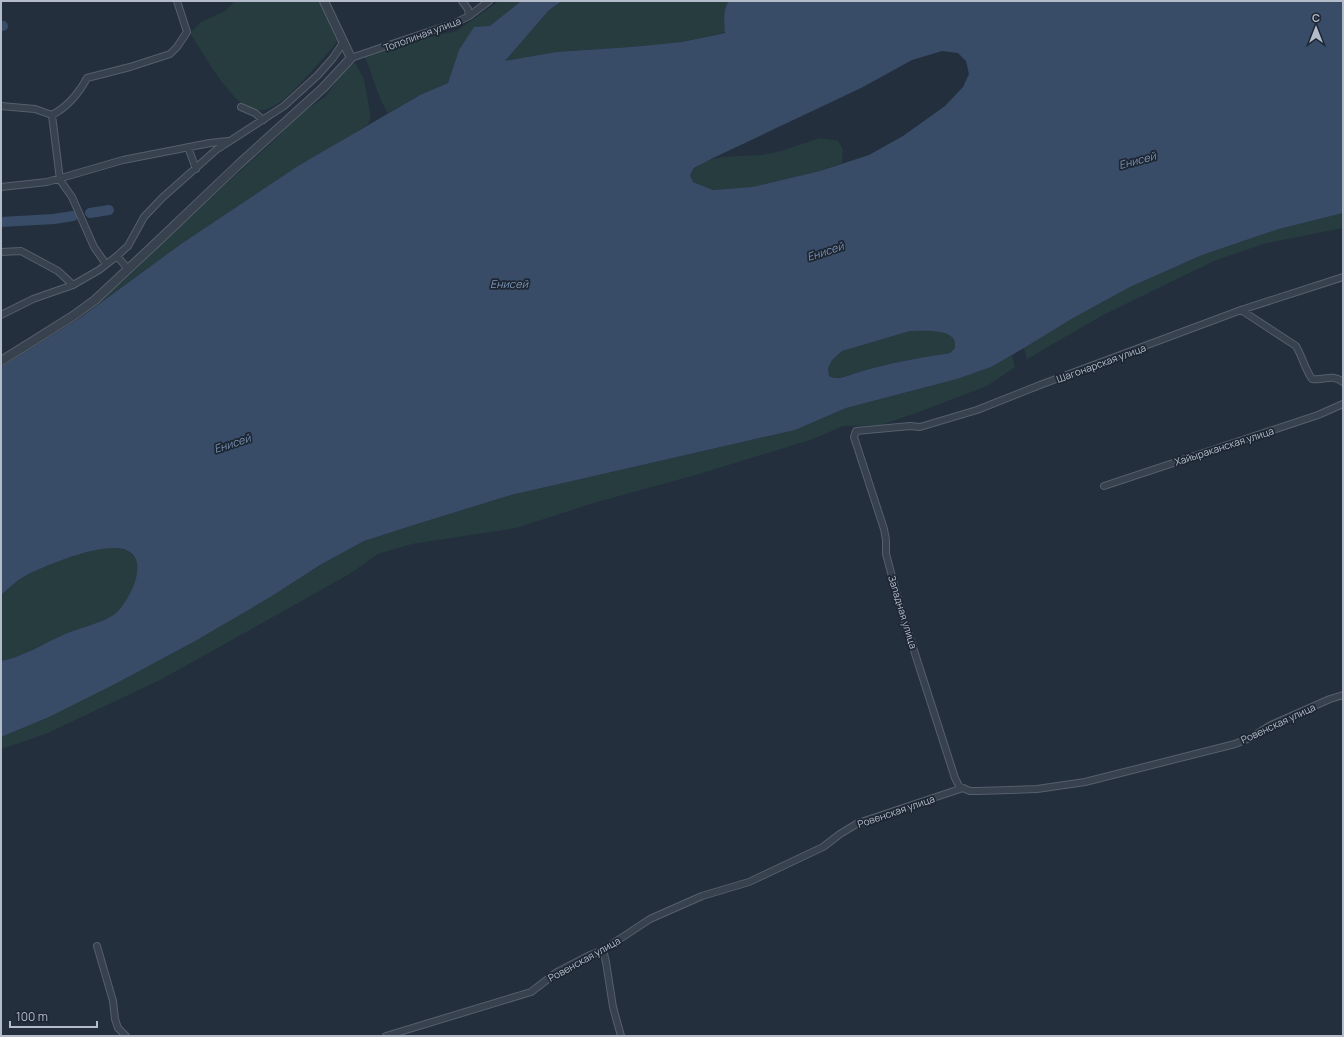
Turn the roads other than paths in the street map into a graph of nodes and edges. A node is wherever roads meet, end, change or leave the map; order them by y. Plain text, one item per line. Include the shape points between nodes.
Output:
1 (176, 1) edge
2 (324, 1) edge
3 (462, 1) edge
4 (489, 1) edge
5 (469, 16) junction
6 (344, 43) junction
7 (351, 58) junction
8 (1, 106) edge
9 (241, 107) dead end
10 (52, 115) junction
11 (263, 120) junction
12 (229, 141) junction
13 (188, 147) junction
14 (196, 168) junction
15 (60, 180) junction
16 (1, 187) edge
17 (1, 252) edge
18 (116, 256) junction
19 (106, 264) junction
20 (128, 269) junction
21 (1343, 277) edge
22 (73, 285) junction
23 (1241, 310) junction
24 (1, 315) edge
25 (1, 360) edge
26 (1343, 382) edge
27 (1343, 404) edge
28 (855, 432) joint
29 (1104, 486) dead end
30 (1343, 695) edge
31 (963, 788) junction
32 (97, 946) dead end
33 (603, 950) junction
34 (126, 1036) edge
35 (386, 1036) edge
36 (621, 1036) edge

1 - 10 street via 186,32 170,54 87,78 72,100
2 - 6 street
3 - 5 street via 468,9
4 - 5 street, Тополиная улица
5 - 7 street, Тополиная улица
6 - 7 street
6 - 11 street via 318,75 284,106
7 - 20 street via 323,88
8 - 10 street via 35,109
9 - 11 street
10 - 15 street
11 - 12 street
12 - 13 street
12 - 14 street
13 - 14 street
13 - 15 street via 123,160
14 - 18 street via 144,217 128,246
15 - 16 street
15 - 19 street via 72,197 94,247
17 - 22 street via 21,250 58,271
18 - 19 street
18 - 20 street
19 - 22 street
20 - 25 street via 95,300 73,316
21 - 23 street, Шагонарская улица
22 - 24 street via 33,299
23 - 26 street via 1296,346 1312,379 1333,377
23 - 28 street, Шагонарская улица via 977,410 920,427
27 - 29 street, Хайыраканская улица
28 - 31 street, Западная улица via 854,437 884,529 886,554 901,610 955,778
30 - 31 street, Ровенская улица via 1271,725 1235,744 1085,782 1037,789 978,791
31 - 33 street, Ровенская улица via 858,823 823,847 749,882 702,896 650,919
32 - 34 street via 113,1001 115,1019 118,1028
33 - 35 street, Ровенская улица via 557,972 531,992
33 - 36 street

